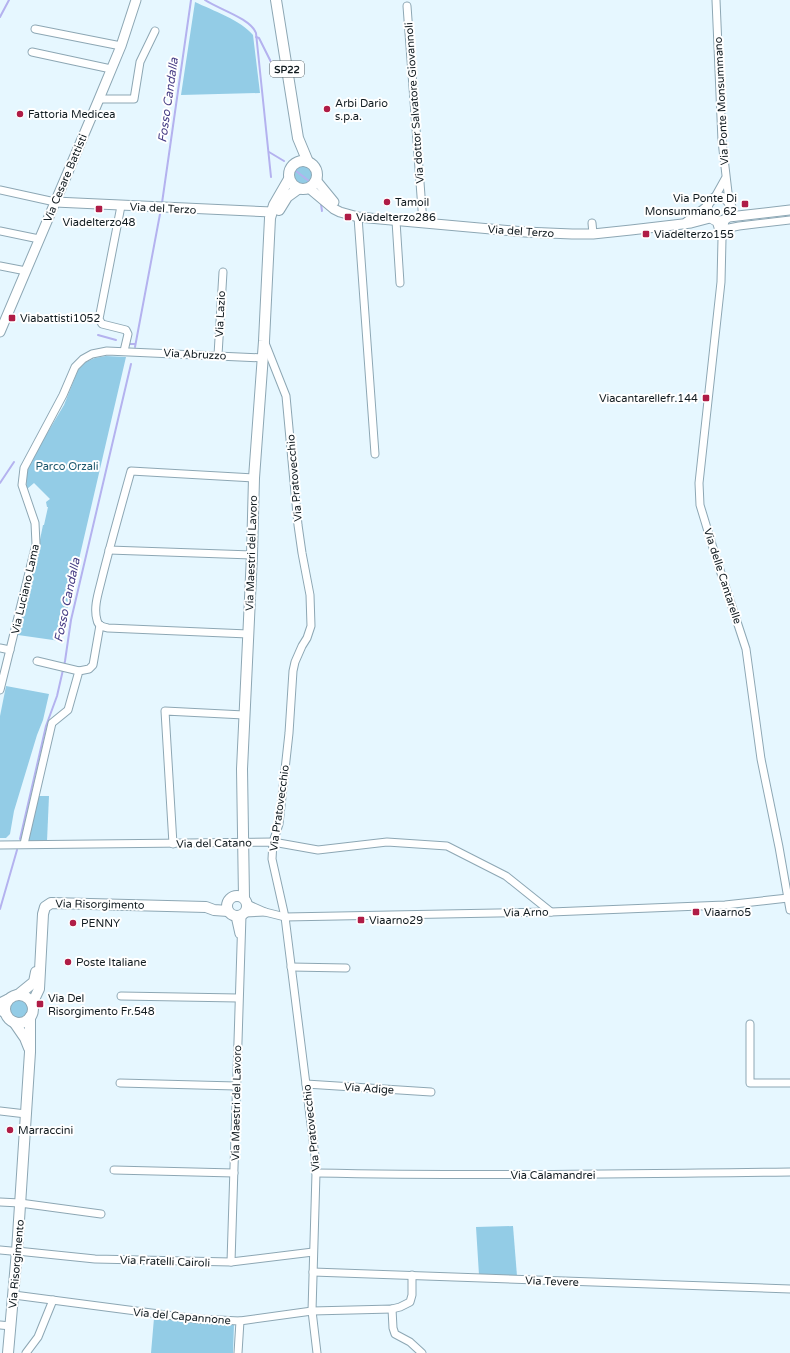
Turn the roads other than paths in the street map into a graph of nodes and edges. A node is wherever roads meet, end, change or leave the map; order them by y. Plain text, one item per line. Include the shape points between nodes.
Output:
1 (136, 0) edge
2 (276, 0) edge
3 (716, 0) edge
4 (407, 6) dead end
5 (35, 28) dead end
6 (155, 31) dead end
7 (121, 46) junction
8 (32, 52) dead end
9 (111, 69) junction
10 (99, 99) junction
11 (298, 138) junction
12 (297, 162) junction
13 (308, 162) junction
14 (725, 178) junction
15 (289, 179) junction
16 (316, 180) junction
17 (309, 188) junction
18 (298, 189) junction
19 (0, 190) edge
20 (715, 197) junction
21 (55, 202) junction
22 (730, 204) junction
23 (121, 206) junction
24 (707, 207) junction
25 (790, 210) edge
26 (272, 212) junction
27 (349, 215) junction
28 (358, 217) junction
29 (757, 217) junction
30 (790, 220) edge
31 (396, 221) junction
32 (721, 221) junction
33 (423, 223) junction
34 (592, 223) dead end
35 (684, 224) junction
36 (0, 231) edge
37 (270, 232) junction
38 (593, 234) junction
39 (38, 239) junction
40 (0, 266) edge
41 (26, 271) junction
42 (223, 272) dead end
43 (400, 283) dead end
44 (0, 332) edge
45 (264, 341) junction
46 (126, 351) junction
47 (218, 355) junction
48 (263, 358) junction
49 (375, 454) dead end
50 (254, 478) junction
51 (109, 550) junction
52 (252, 555) junction
53 (100, 625) junction
54 (248, 634) junction
55 (0, 648) edge
56 (10, 650) junction
57 (37, 661) dead end
58 (77, 670) junction
59 (0, 690) edge
60 (244, 715) junction
61 (273, 842) junction
62 (244, 843) junction
63 (24, 844) junction
64 (173, 844) junction
65 (0, 845) edge
66 (788, 898) junction
67 (238, 907) junction
68 (790, 910) edge
69 (551, 912) junction
70 (285, 917) junction
71 (40, 957) junction
72 (291, 967) junction
73 (346, 968) dead end
74 (121, 996) dead end
75 (238, 998) junction
76 (9, 999) edge
77 (32, 1004) junction
78 (3, 1012) edge
79 (30, 1017) junction
80 (14, 1022) junction
81 (750, 1024) dead end
82 (30, 1052) junction
83 (120, 1083) dead end
84 (790, 1083) edge
85 (306, 1084) junction
86 (236, 1086) junction
87 (431, 1092) dead end
88 (0, 1111) edge
89 (26, 1114) junction
90 (114, 1170) dead end
91 (790, 1172) edge
92 (234, 1173) junction
93 (316, 1173) junction
94 (0, 1202) edge
95 (19, 1207) junction
96 (101, 1214) dead end
97 (0, 1250) edge
98 (14, 1251) junction
99 (313, 1252) junction
100 (231, 1262) junction
101 (313, 1272) junction
102 (412, 1275) junction
103 (790, 1289) edge
104 (14, 1295) junction
105 (53, 1300) junction
106 (392, 1309) junction
107 (312, 1311) junction
108 (11, 1320) junction
109 (240, 1321) junction
110 (0, 1325) edge
111 (8, 1353) edge
112 (26, 1353) edge
113 (238, 1353) edge
114 (317, 1353) edge
115 (422, 1353) edge

1 - 7 street, Via Cesare Battisti
2 - 11 main road, SP22
3 - 14 street, Via Ponte Monsummano
4 - 33 street, Via dottor Salvatore Giovannoli
5 - 7 street
6 - 10 street via 140,62 134,99
7 - 9 street, Via Cesare Battisti
8 - 9 street
9 - 10 street, Via Cesare Battisti
10 - 21 street, Via Cesare Battisti
11 - 12 main road, SP22
11 - 13 main road, SP22
12 - 13 main road
12 - 15 main road, SP22 via 290,169
13 - 16 main road, SP22 via 317,171
14 - 20 street
14 - 22 street, Via Ponte Monsummano
15 - 18 main road
15 - 26 main road
16 - 17 main road
16 - 27 street via 336,205
17 - 18 main road
17 - 27 street via 334,209
18 - 37 main road via 287,197 279,208
19 - 21 street
20 - 22 street via 721,197
20 - 24 street
21 - 23 street, Via del Terzo
21 - 39 street, Via Cesare Battisti
22 - 29 street
22 - 32 street via 731,212
23 - 26 street, Via del Terzo
23 - 46 street via 99,320 104,325 126,330
24 - 32 street via 707,212
24 - 35 street
25 - 29 street
26 - 37 main road
27 - 28 street, Via del Terzo
28 - 31 street, Via del Terzo
28 - 49 street
29 - 30 street
29 - 32 street, Via del Terzo
31 - 33 street, Via del Terzo
31 - 43 street
32 - 35 street, Via del Terzo
32 - 66 street, Via delle Cantarelle via 721,282 699,483 700,505 746,649 761,759
33 - 38 street, Via del Terzo via 525,232
34 - 38 street
35 - 38 street, Via del Terzo
36 - 39 street
37 - 45 main road, Via Maestri del Lavoro
39 - 41 street, Via Cesare Battisti
40 - 41 street
41 - 44 street, Via Cesare Battisti
42 - 47 street, Via Lazio
45 - 48 main road, Via Maestri del Lavoro
45 - 61 street, Via Pratovecchio via 286,396 298,526 310,595 311,626 293,671 279,824
46 - 47 street, Via Abruzzo
46 - 56 street, Via Luciano Lama via 97,352 82,359 75,367 24,468 23,489 35,523 36,539
47 - 48 street, Via Abruzzo
48 - 50 main road, Via Maestri del Lavoro
50 - 51 street via 131,471
50 - 52 main road, Via Maestri del Lavoro
51 - 52 street
51 - 53 street via 96,608 96,619
52 - 54 main road, Via Maestri del Lavoro
53 - 54 street via 108,628
53 - 58 street via 93,665 89,669
54 - 60 main road, Via Maestri del Lavoro
55 - 56 street
56 - 59 street, Via Luciano Lama
57 - 58 street
58 - 63 street via 68,710 52,723
60 - 62 main road, Via Maestri del Lavoro
60 - 64 street via 165,711
61 - 62 street, Via del Catano
61 - 69 street, Via del Catano via 318,850 387,842 447,846 506,876
61 - 70 street, Via Pratovecchio via 272,860
62 - 64 street, Via del Catano
62 - 67 main road, Via Maestri del Lavoro
63 - 64 street, Via del Catano
63 - 65 street, Via del Catano
66 - 68 street, Via delle Cantarelle
66 - 69 street, Via Arno via 725,905
67 - 70 street, Via Arno
67 - 71 main road, Via Risorgimento via 51,903 45,907 43,914
67 - 75 street, Via Maestri del Lavoro via 241,944
69 - 70 street, Via Arno
70 - 72 street, Via Pratovecchio
71 - 76 main road, Via Risorgimento via 34,982
71 - 77 main road, Via Risorgimento via 39,989
72 - 73 street
72 - 85 street, Via Pratovecchio
74 - 75 street
75 - 86 street, Via Maestri del Lavoro
76 - 77 main road via 26,997
76 - 78 main road, Via Risorgimento
77 - 79 main road, Via Risorgimento
78 - 80 main road, Via Risorgimento
79 - 80 main road via 24,1022
79 - 82 main road, Via Risorgimento
80 - 82 main road, Via Risorgimento via 25,1038
81 - 84 street via 750,1083
82 - 89 main road, Via Risorgimento
83 - 86 street
85 - 87 street, Via Adige
85 - 93 street, Via Pratovecchio
86 - 92 street, Via Maestri del Lavoro
88 - 89 street
89 - 95 main road, Via Risorgimento
90 - 92 street
91 - 93 street, Via Calamandrei via 419,1175
92 - 100 street, Via Maestri del Lavoro
93 - 99 street, Via Pratovecchio
94 - 95 street
95 - 96 street
95 - 98 main road, Via Risorgimento
97 - 98 street, Via Fratelli Cairoli
98 - 100 street, Via Fratelli Cairoli via 95,1258
98 - 104 main road, Via Risorgimento
98 - 108 main road
99 - 100 street, Via Fratelli Cairoli
99 - 101 street, Via Pratovecchio
101 - 102 street, Via Tevere
101 - 107 street, Via Pratovecchio
102 - 103 street, Via Tevere
102 - 106 street via 410,1302
104 - 105 street, Via del Capannone
104 - 108 main road, Via Risorgimento
105 - 109 street, Via del Capannone via 197,1319
105 - 112 street via 38,1337
106 - 107 street, Via del Capannone
106 - 115 street via 395,1334 410,1342
107 - 109 street, Via del Capannone
107 - 114 street, Via Pratovecchio
108 - 110 street
108 - 111 main road, Via Risorgimento
109 - 113 street

